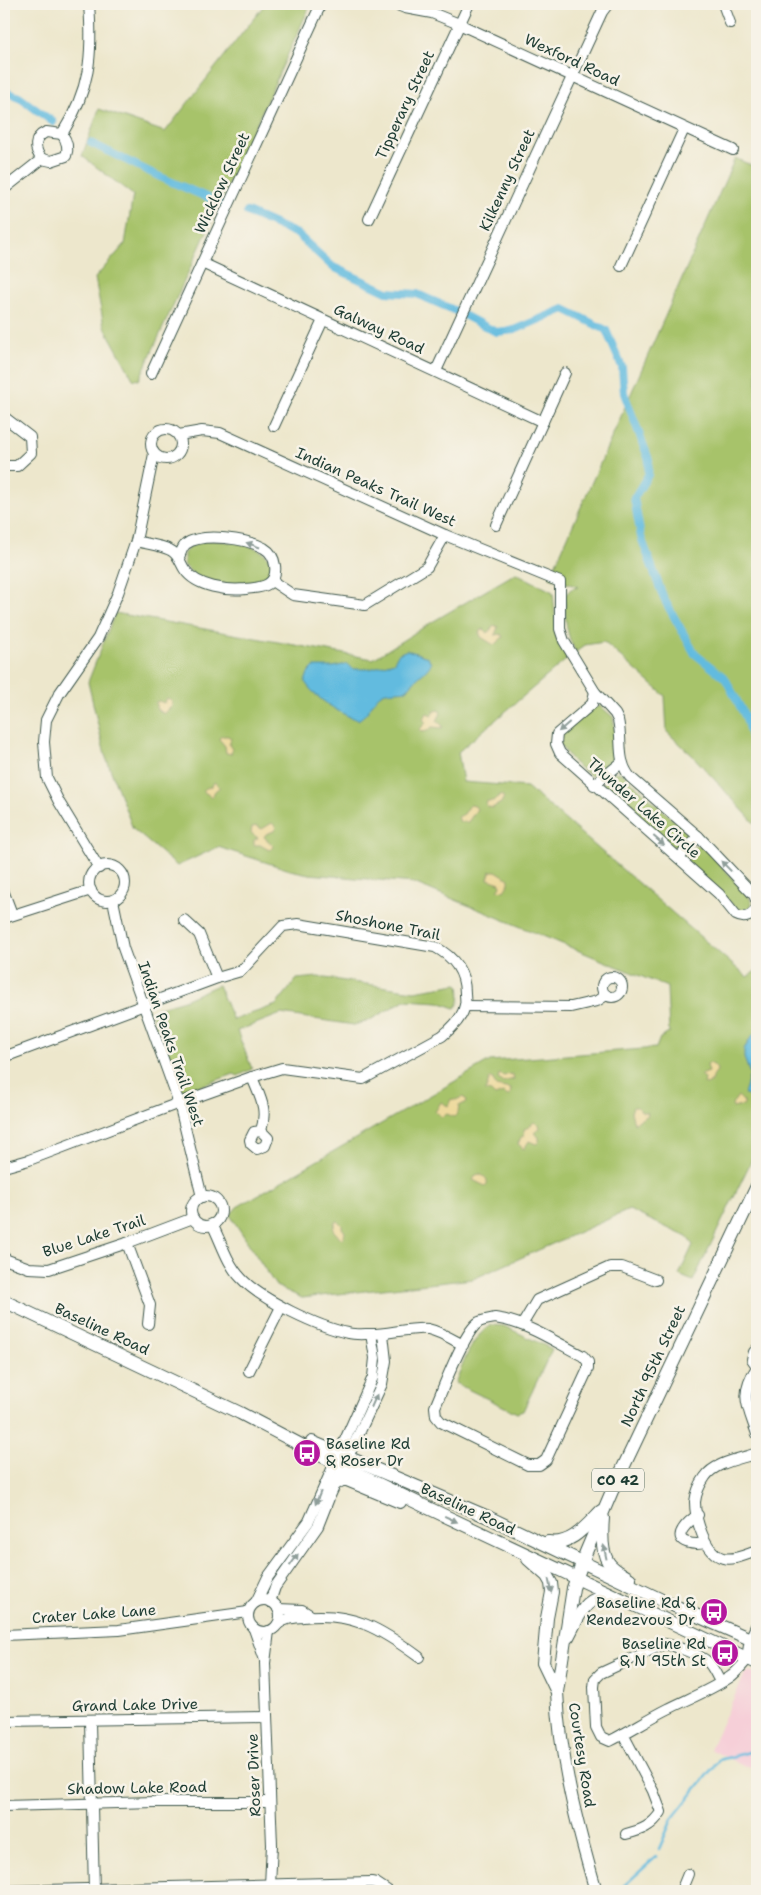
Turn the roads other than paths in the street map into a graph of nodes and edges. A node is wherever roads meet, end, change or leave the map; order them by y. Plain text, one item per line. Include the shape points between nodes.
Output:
1 (89, 4) edge
2 (321, 4) edge
3 (395, 4) edge
4 (469, 4) edge
5 (608, 4) edge
6 (723, 4) edge
7 (730, 23) dead end
8 (459, 24) junction
9 (571, 76) junction
10 (684, 129) junction
11 (62, 134) junction
12 (733, 150) dead end
13 (42, 159) junction
14 (4, 190) edge
15 (369, 219) dead end
16 (202, 263) junction
17 (621, 266) dead end
18 (323, 320) junction
19 (436, 371) junction
20 (565, 373) dead end
21 (151, 374) dead end
22 (4, 417) edge
23 (543, 422) junction
24 (274, 426) dead end
25 (179, 435) junction
26 (154, 454) junction
27 (4, 466) edge
28 (496, 525) dead end
29 (444, 535) junction
30 (136, 541) junction
31 (184, 545) junction
32 (170, 550) junction
33 (179, 557) junction
34 (272, 581) junction
35 (560, 582) joint
36 (595, 692) junction
37 (592, 704) junction
38 (615, 714) junction
39 (621, 763) junction
40 (594, 785) junction
41 (698, 836) junction
42 (679, 858) junction
43 (99, 868) junction
44 (91, 890) junction
45 (4, 893) edge
46 (113, 900) junction
47 (757, 902) edge
48 (757, 908) edge
49 (8, 916) edge
50 (184, 920) dead end
51 (217, 978) junction
52 (606, 995) dead end
53 (143, 1006) junction
54 (465, 1006) junction
55 (4, 1057) edge
56 (252, 1077) junction
57 (179, 1103) junction
58 (261, 1131) dead end
59 (4, 1167) edge
60 (757, 1186) edge
61 (202, 1197) junction
62 (193, 1218) junction
63 (212, 1224) junction
64 (127, 1243) junction
65 (4, 1257) edge
66 (656, 1280) dead end
67 (4, 1301) edge
68 (281, 1307) junction
69 (148, 1324) dead end
70 (522, 1325) junction
71 (371, 1334) junction
72 (383, 1334) junction
73 (463, 1345) junction
74 (757, 1349) edge
75 (757, 1366) edge
76 (249, 1372) dead end
77 (757, 1434) edge
78 (757, 1453) edge
79 (341, 1460) junction
80 (335, 1484) junction
81 (424, 1506) junction
82 (605, 1508) junction
83 (698, 1515) junction
84 (538, 1541) junction
85 (705, 1543) junction
86 (519, 1550) junction
87 (757, 1551) edge
88 (582, 1563) junction
89 (576, 1578) junction
90 (623, 1600) junction
91 (256, 1602) junction
92 (668, 1604) junction
93 (274, 1605) junction
94 (248, 1612) junction
95 (311, 1615) junction
96 (215, 1617) junction
97 (278, 1624) junction
98 (757, 1624) edge
99 (252, 1627) junction
100 (269, 1631) junction
101 (4, 1635) edge
102 (753, 1640) edge
103 (564, 1646) junction
104 (419, 1657) dead end
105 (754, 1657) edge
106 (266, 1663) junction
107 (720, 1682) junction
108 (557, 1692) junction
109 (267, 1717) junction
110 (90, 1720) junction
111 (4, 1721) edge
112 (623, 1734) junction
113 (270, 1802) junction
114 (91, 1804) junction
115 (4, 1806) edge
116 (626, 1834) dead end
117 (688, 1874) dead end
118 (270, 1889) edge
119 (4, 1890) edge
120 (94, 1890) edge
121 (388, 1891) edge
122 (596, 1891) edge
123 (681, 1891) edge

1 - 11 street via 89,70 74,114
2 - 16 street, Wicklow Street
3 - 8 street, Wexford Road
4 - 8 street, Tipperary Street
5 - 9 street, Kilkenny Street
6 - 7 street
8 - 9 street, Wexford Road
8 - 15 street, Tipperary Street
9 - 10 street, Wexford Road
9 - 19 street, Kilkenny Street
10 - 12 street, Wexford Road
10 - 17 street
11 - 13 street via 67,144 66,156 51,161
11 - 13 street via 46,132 39,137 36,146
13 - 14 street
16 - 18 street, Galway Road
16 - 21 street, Wicklow Street
18 - 19 street, Galway Road
18 - 24 street
19 - 23 street, Galway Road
20 - 23 street
22 - 27 street via 30,437 31,453 17,466
23 - 28 street
25 - 26 street via 182,446 176,456 163,459
25 - 26 street via 169,429 158,431 151,443
25 - 29 street, Indian Peaks Trail West via 202,431 220,434
26 - 30 street
29 - 34 street via 427,567 365,605 293,595
29 - 35 street, Indian Peaks Trail West
30 - 32 street
30 - 43 street via 98,638 59,694 46,720 47,778
31 - 32 street
31 - 33 street
34 -> 31 street via 275,563 264,548 220,537 196,539
32 - 33 street
33 - 34 street via 186,571 196,580 215,587 242,589 266,586
35 - 36 street, Thunder Lake Circle via 560,629
36 - 37 street
36 - 38 street, Thunder Lake Circle
37 - 38 street
37 -> 40 street, Thunder Lake Circle via 559,731 556,741 560,754
38 - 39 street, Thunder Lake Circle via 620,728
39 - 40 street
39 - 41 street, Thunder Lake Circle via 630,777
40 -> 42 street, Thunder Lake Circle
41 - 42 street
47 -> 41 street, Thunder Lake Circle
42 - 48 street, Thunder Lake Circle via 719,894 736,915 746,917
43 - 44 street via 91,877
43 - 46 street via 116,867 123,874 123,892
44 - 46 street via 99,899
44 - 49 street
45 - 49 street
46 - 53 street, Indian Peaks Trail West via 123,948
50 - 51 street via 199,934
51 - 53 street, Shoshone Trail
51 - 54 street, Shoshone Trail via 241,971 283,926 298,924 436,947 457,964 465,980
52 - 54 street via 597,1001 571,1007
53 - 55 street, Shoshone Trail
53 - 57 street, Indian Peaks Trail West
54 - 56 street via 453,1027 442,1036 363,1079 282,1068
56 - 57 street
56 - 58 street via 265,1110
57 - 59 street
57 - 61 street, Indian Peaks Trail West
60 - 82 main road, North 95th Street / CO 42
61 - 62 street via 192,1205
61 - 63 street via 212,1197 220,1206 221,1214
62 - 63 street via 204,1226
62 - 64 street, Blue Lake Trail
63 - 68 street via 240,1277
64 - 65 street, Blue Lake Trail via 49,1269 29,1268
64 - 69 street via 150,1305
66 - 70 street via 630,1269 610,1267 537,1300
67 - 79 main road, Baseline Road
68 - 71 street via 350,1334
68 - 76 street
70 - 73 street via 495,1318 479,1322
70 - 73 street via 583,1356 588,1362 588,1369 546,1460 539,1465 528,1465 441,1422 436,1416 435,1407
71 - 72 street
71 - 79 street via 375,1358 373,1377
72 - 73 street via 427,1329
79 -> 72 street via 382,1384 386,1361
74 - 75 street via 752,1358
75 - 77 street via 746,1388 746,1398
78 - 83 street via 715,1468 705,1476 695,1502
79 - 80 street
79 - 81 main road, Baseline Road
79 - 84 main road, Baseline Road
79 -> 91 street via 309,1521 268,1577
80 - 81 main road via 347,1480 395,1500
93 -> 80 street via 275,1587 318,1526
81 -> 86 main road, Baseline Road
82 - 84 main road via 566,1541
82 - 88 main road, North 95th Street / CO 42
92 -> 82 main road via 608,1563 603,1541
83 - 85 street
83 - 85 street via 686,1525 680,1536 688,1544
84 - 88 main road, Baseline Road
85 - 87 street via 724,1558
86 - 89 main road, Baseline Road
86 -> 108 main road via 551,1583 543,1663
88 - 89 main road, Courtesy Road / CO 42
88 - 92 main road, Baseline Road
89 - 90 main road, Baseline Road
89 - 103 main road, Courtesy Road / CO 42
90 - 103 main road via 593,1599 583,1609
90 - 105 main road, Baseline Road
91 - 93 street via 262,1600
91 - 94 street
92 - 102 main road
93 - 95 street
93 - 97 street via 280,1618
94 - 96 street, Crater Lake Lane
94 - 99 street
95 - 97 street via 284,1619
95 - 104 street via 354,1619 386,1633
96 - 99 street, Crater Lake Lane via 239,1620
96 - 101 street, Crater Lake Lane via 119,1630
97 - 100 street
98 - 102 street
99 - 100 street via 260,1632
99 - 106 street, Roser Drive
100 - 106 street, Roser Drive
102 - 105 street
103 - 108 main road, Courtesy Road / CO 42
105 - 107 street
106 - 109 street, Roser Drive
107 - 112 street
107 - 112 street via 704,1659 671,1644 664,1644 601,1673 595,1679 594,1687 596,1727 601,1737 610,1740
108 - 122 main road, Courtesy Road / CO 42 via 561,1740 575,1817
109 - 110 street, Grand Lake Drive
109 - 113 street, Roser Drive
110 - 111 street, Grand Lake Drive
110 - 114 street
112 - 116 street via 661,1812 655,1822 644,1829
113 - 114 street, Shadow Lake Road
113 - 118 street, Roser Drive
114 - 115 street, Shadow Lake Road
114 - 120 street
117 - 123 street
118 - 120 street
118 - 121 street via 371,1882
119 - 120 street

